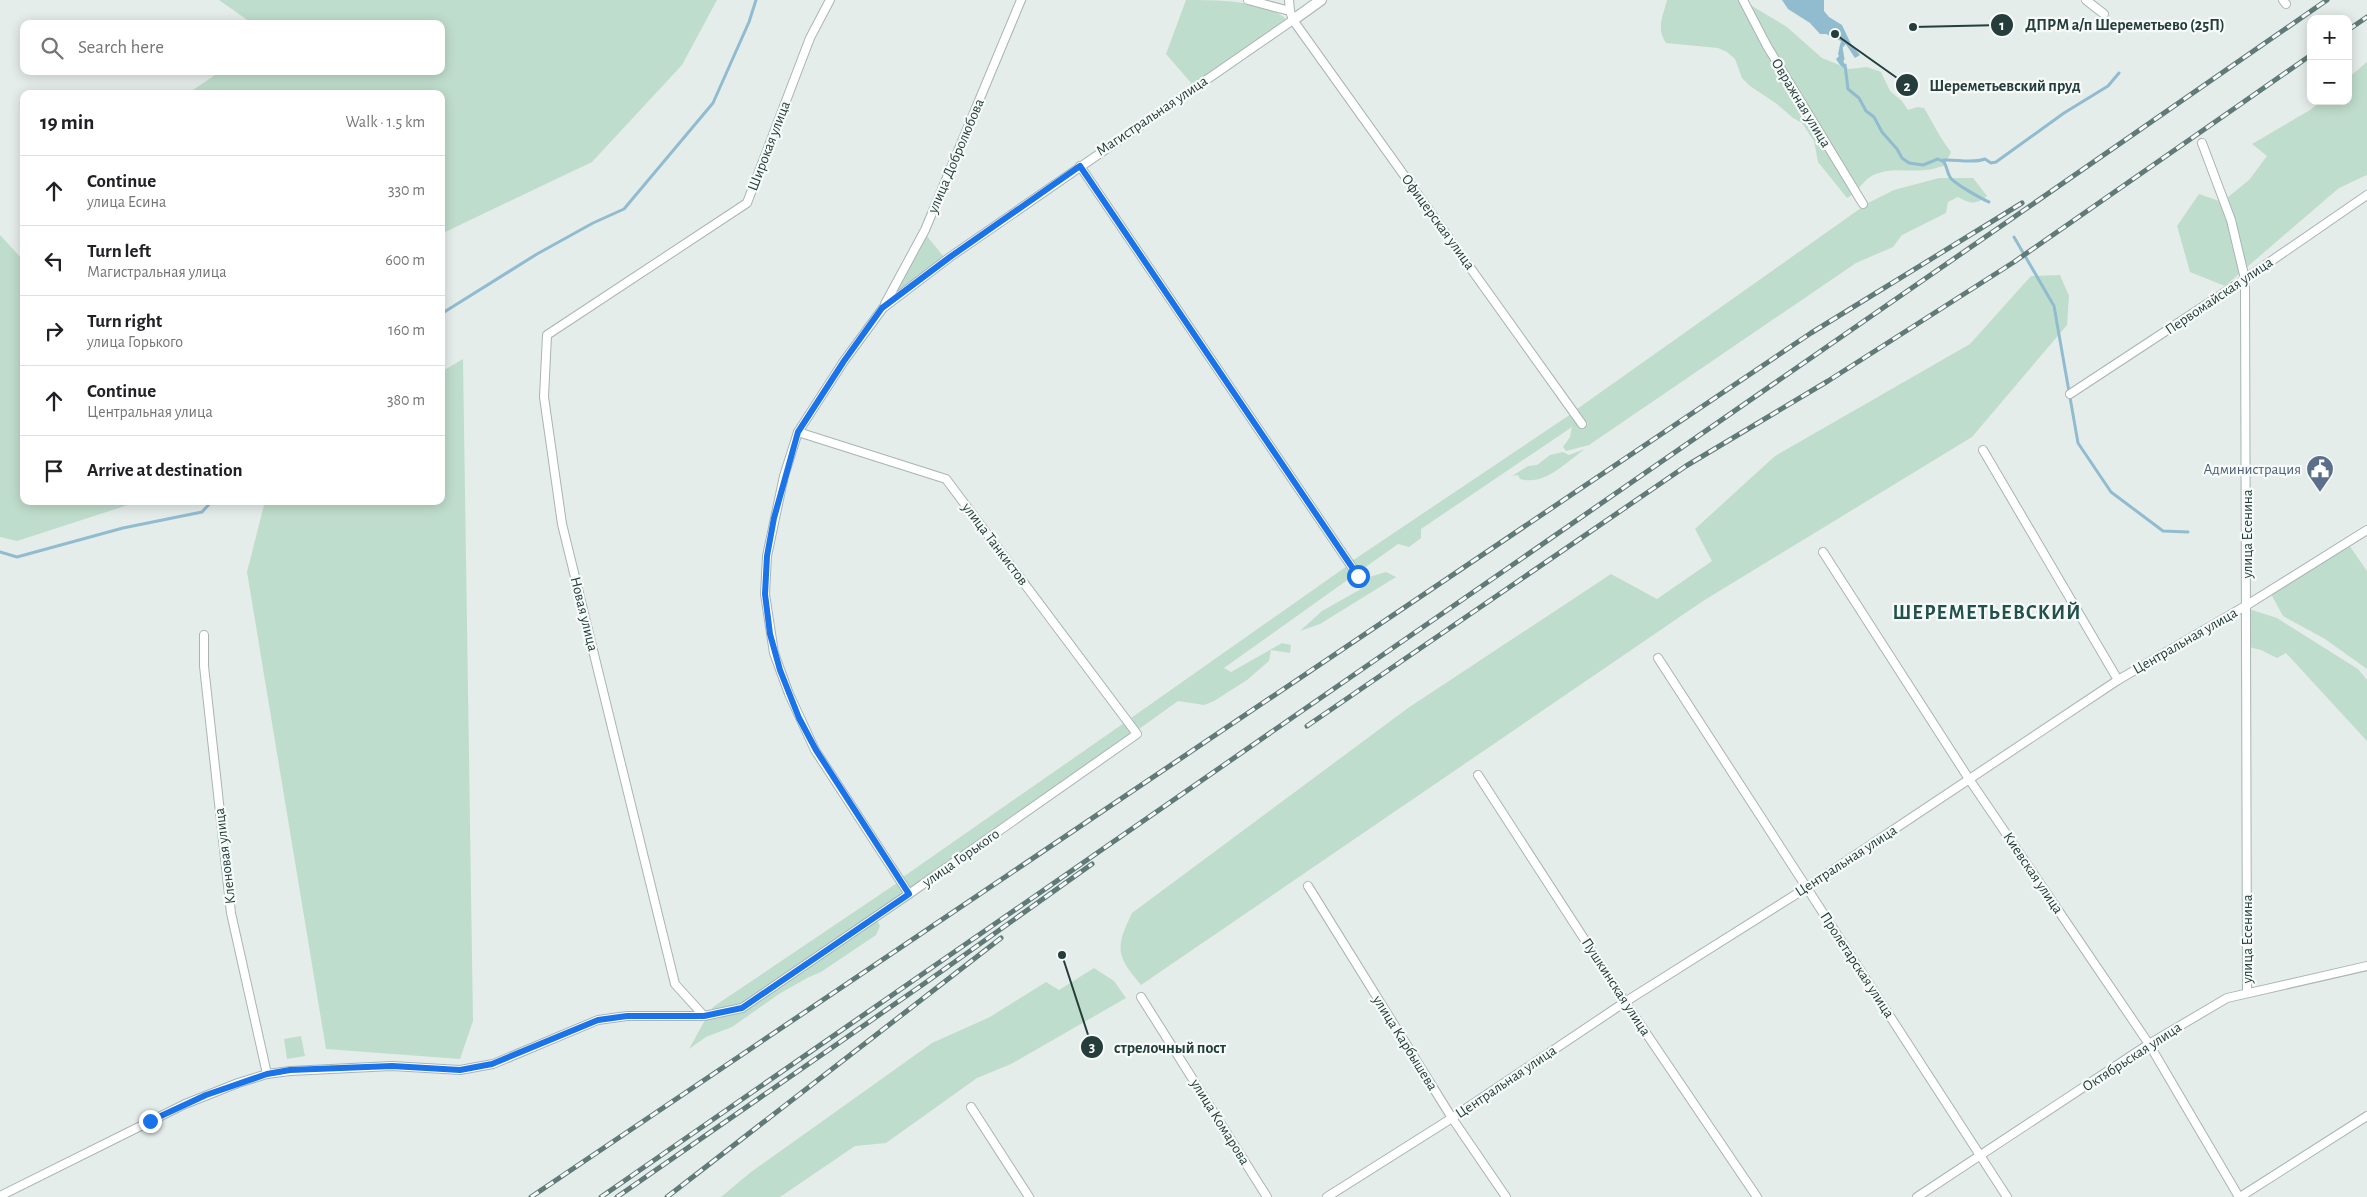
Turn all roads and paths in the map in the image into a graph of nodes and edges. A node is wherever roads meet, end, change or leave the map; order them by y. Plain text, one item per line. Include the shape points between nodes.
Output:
1 (830, 0) edge
2 (1021, 0) edge
3 (1248, 0) edge
4 (1289, 0) edge
5 (1321, 0) edge
6 (1742, 0) edge
7 (2086, 0) edge
8 (2104, 14) dead end
9 (1291, 16) junction
10 (2202, 143) dead end
11 (1080, 166) junction
12 (2367, 195) edge
13 (1863, 204) dead end
14 (665, 257) joint
15 (2246, 279) junction
16 (882, 308) junction
17 (2070, 394) dead end
18 (1582, 424) dead end
19 (798, 432) junction
20 (1983, 450) dead end
21 (2367, 530) edge
22 (1823, 552) dead end
23 (1358, 576) dead end
24 (2247, 605) junction
25 (204, 635) dead end
26 (1658, 658) dead end
27 (2118, 680) junction
28 (1137, 734) joint
29 (1478, 775) dead end
30 (1969, 779) junction
31 (1308, 886) dead end
32 (1806, 888) junction
33 (909, 894) junction
34 (2367, 966) edge
35 (2247, 992) junction
36 (1141, 996) dead end
37 (1625, 1002) junction
38 (704, 1016) junction
39 (2149, 1044) junction
40 (267, 1074) junction
41 (971, 1107) dead end
42 (2367, 1116) edge
43 (1452, 1118) junction
44 (1982, 1156) junction
45 (0, 1196) edge
46 (1028, 1197) edge
47 (1267, 1197) edge
48 (1327, 1197) edge
49 (1506, 1197) edge
50 (1756, 1197) edge
51 (1917, 1197) edge
52 (2007, 1197) edge
53 (2240, 1197) edge

1 - 14 street, Широкая улица via 810,38 747,203
2 - 16 street, улица Добролюбова via 925,230
3 - 9 street
4 - 9 street
5 - 9 street, Магистральная улица
6 - 13 street, Овражная улица
7 - 8 street
9 - 11 street, Магистральная улица
9 - 18 street, Офицерская улица
10 - 15 street, улица Есенина via 2231,220
11 - 16 street, Магистральная улица
11 - 23 street
12 - 15 street, Первомайская улица
14 - 38 street, Новая улица via 547,335 544,398 562,524 675,984
15 - 17 street, Первомайская улица
15 - 24 street, улица Есенина
16 - 19 street, Магистральная улица
19 - 28 street, улица Танкистов via 946,479
19 - 33 street, Магистральная улица via 784,476 767,556 765,594 774,653 789,694 816,750
20 - 27 street
21 - 24 street, Центральная улица
22 - 30 street, Киевская улица
24 - 27 street, Центральная улица
24 - 35 street, улица Есенина
25 - 40 street, Кленовая улица via 204,666 231,913
26 - 32 street, Пролетарская улица
27 - 30 street, Центральная улица
28 - 33 street, улица Горького
29 - 37 street, Пушкинская улица
30 - 32 street, Центральная улица
30 - 39 street, Киевская улица
31 - 43 street, улица Карбышева
32 - 37 street, Центральная улица
32 - 44 street, Пролетарская улица
33 - 38 street, улица Горького via 742,1008
34 - 35 street, Октябрьская улица
35 - 39 street, Октябрьская улица via 2227,998
36 - 47 street, улица Комарова
37 - 43 street, Центральная улица
37 - 50 street, Пушкинская улица
38 - 40 street via 627,1016 598,1020 492,1064 460,1070 392,1066 290,1070
39 - 44 street, Октябрьская улица
39 - 53 street, Киевская улица
40 - 45 street via 185,1104
41 - 46 street
42 - 53 street
43 - 48 street, Центральная улица
43 - 49 street, улица Карбышева
44 - 51 street, Октябрьская улица
44 - 52 street, Пролетарская улица

